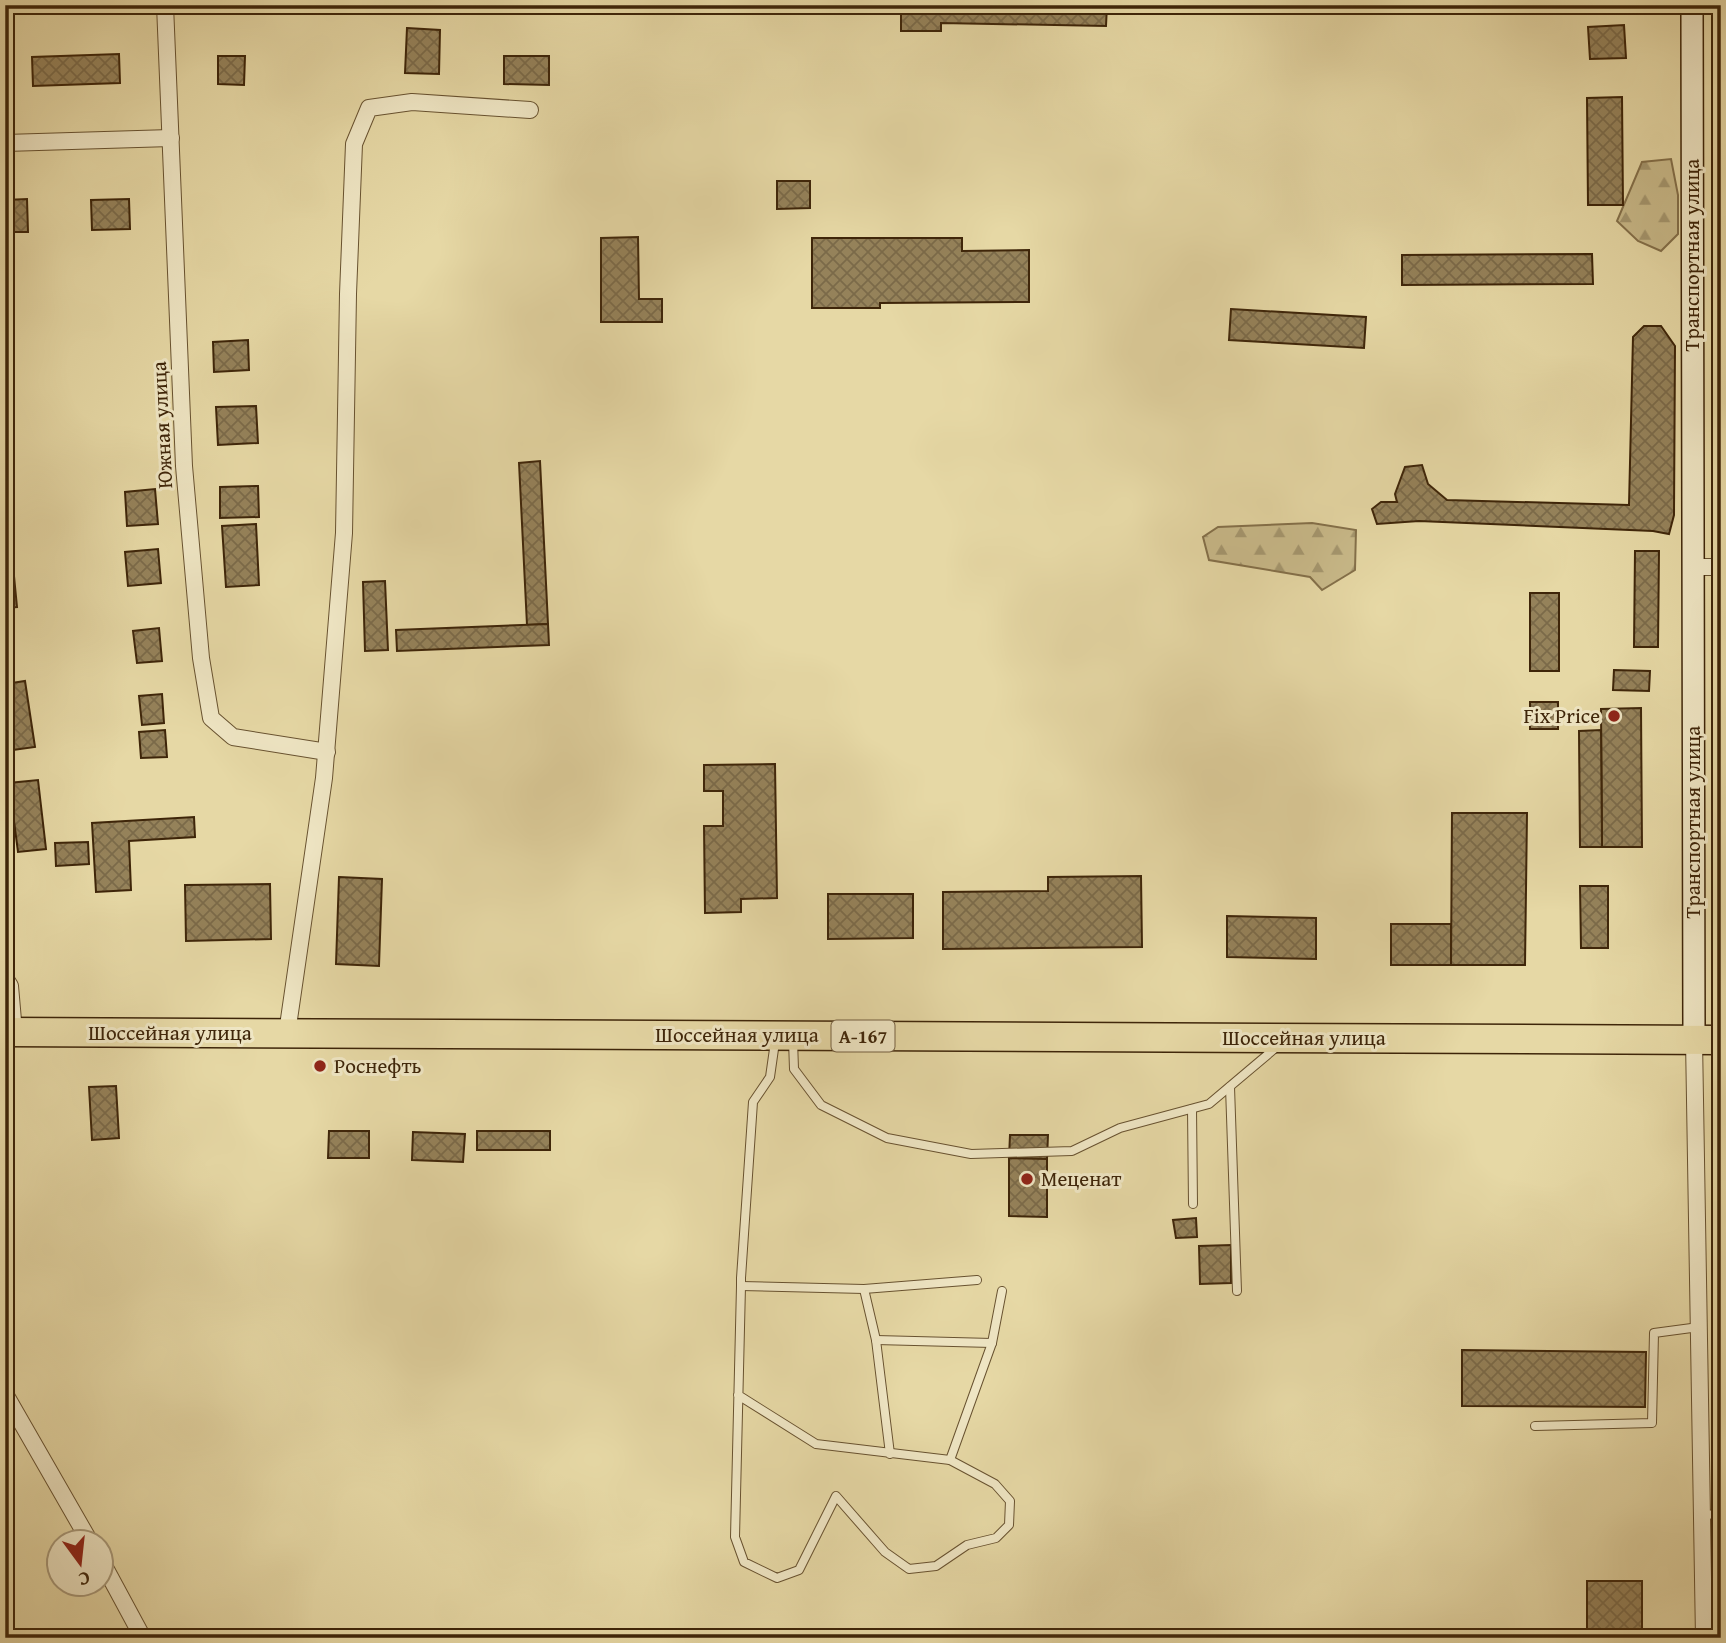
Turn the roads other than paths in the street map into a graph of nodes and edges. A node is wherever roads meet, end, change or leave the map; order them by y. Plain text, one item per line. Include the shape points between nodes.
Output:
1 (165, 5) edge
2 (1692, 5) edge
3 (530, 110) dead end
4 (171, 138) junction
5 (5, 143) edge
6 (1692, 567) junction
7 (1721, 567) edge
8 (327, 752) junction
9 (5, 978) edge
10 (10, 1032) edge
11 (287, 1033) junction
12 (784, 1036) junction
13 (1286, 1038) junction
14 (1707, 1040) edge
15 (1230, 1087) junction
16 (1192, 1109) junction
17 (1193, 1203) dead end
18 (977, 1280) dead end
19 (741, 1286) junction
20 (864, 1289) junction
21 (1002, 1291) dead end
22 (1237, 1291) dead end
23 (1699, 1327) junction
24 (876, 1340) junction
25 (992, 1343) junction
26 (5, 1394) edge
27 (738, 1395) junction
28 (1535, 1426) dead end
29 (890, 1454) junction
30 (950, 1460) junction
31 (1721, 1514) edge
32 (1702, 1515) junction
33 (82, 1528) edge
34 (116, 1588) edge
35 (143, 1638) edge
36 (1704, 1638) edge

1 - 4 street, Южная улица
2 - 6 street, Транспортная улица
3 - 8 street via 412,102 369,108 354,144 344,533
4 - 5 street
4 - 8 street, Южная улица via 184,466 201,658 211,718 233,737
6 - 7 street
6 - 14 street, Транспортная улица
8 - 11 street
9 - 10 street via 10,986
10 - 11 highway, Шоссейная улица / А-167
11 - 12 highway, Шоссейная улица / А-167
12 - 13 highway, Шоссейная улица / А-167
12 - 16 lane via 794,1069 821,1105 887,1138 959,1151 1072,1151 1120,1128
12 - 19 lane via 770,1077 753,1102
13 - 14 highway, Шоссейная улица / А-167
13 - 15 lane
14 - 23 street, Транспортная улица
15 - 16 lane via 1209,1104
15 - 22 lane
16 - 17 lane
18 - 20 lane
19 - 20 lane
19 - 27 lane
20 - 24 lane
21 - 25 lane
23 - 28 lane via 1654,1333 1652,1423
23 - 32 street, Транспортная улица
24 - 25 lane
24 - 29 lane
25 - 30 lane
26 - 33 street
27 - 29 lane via 816,1444
27 - 30 lane via 735,1537 744,1562 777,1578 799,1570 835,1496 885,1552 909,1569 936,1566 967,1545 996,1538 1009,1525 1010,1501 995,1484
29 - 30 lane
31 - 32 lane
32 - 36 street, Транспортная улица
34 - 35 street

